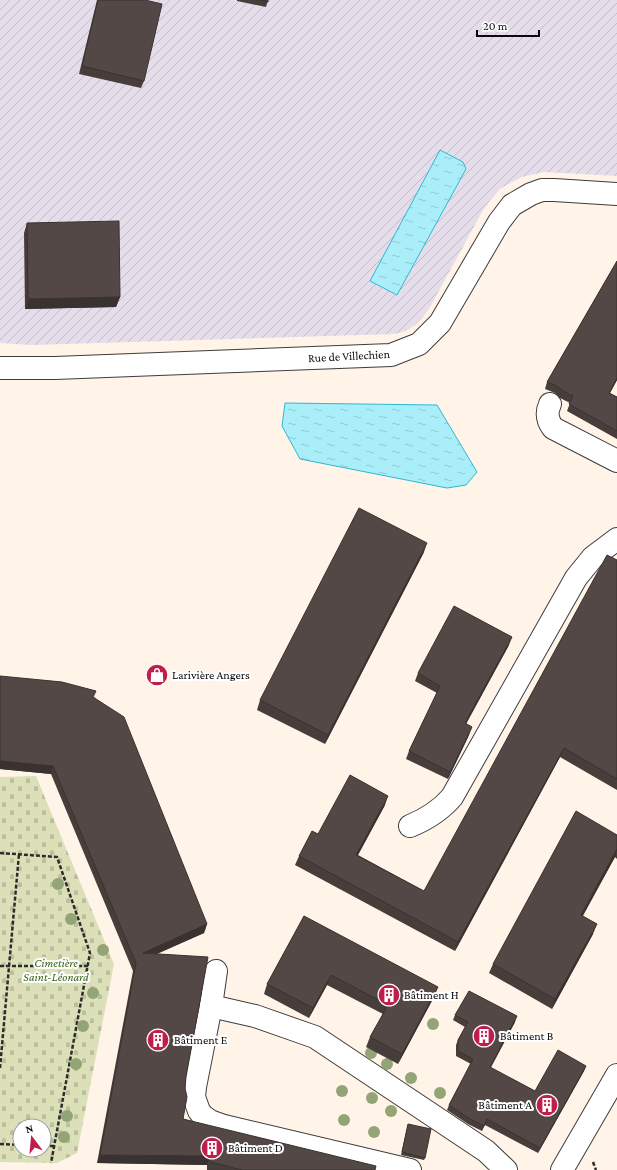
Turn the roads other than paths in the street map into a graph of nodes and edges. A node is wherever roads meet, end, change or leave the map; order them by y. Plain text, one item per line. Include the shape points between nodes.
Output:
1 (617, 194) edge
2 (0, 368) edge
3 (550, 404) dead end
4 (617, 461) edge
5 (617, 539) edge
6 (410, 826) dead end
7 (216, 971) dead end
8 (210, 1006) junction
9 (617, 1074) edge
10 (492, 1166) edge
11 (410, 1170) edge
12 (562, 1170) edge

1 - 2 street, Rue de Villechien via 542,190 516,202 504,213 440,323 420,344 391,355
3 - 4 street via 547,416 553,428
5 - 6 street via 593,557 576,578 452,797 424,821
7 - 8 street
8 - 10 street via 255,1016 316,1037 486,1151
8 - 11 street via 194,1096 203,1116 224,1126
9 - 12 street

